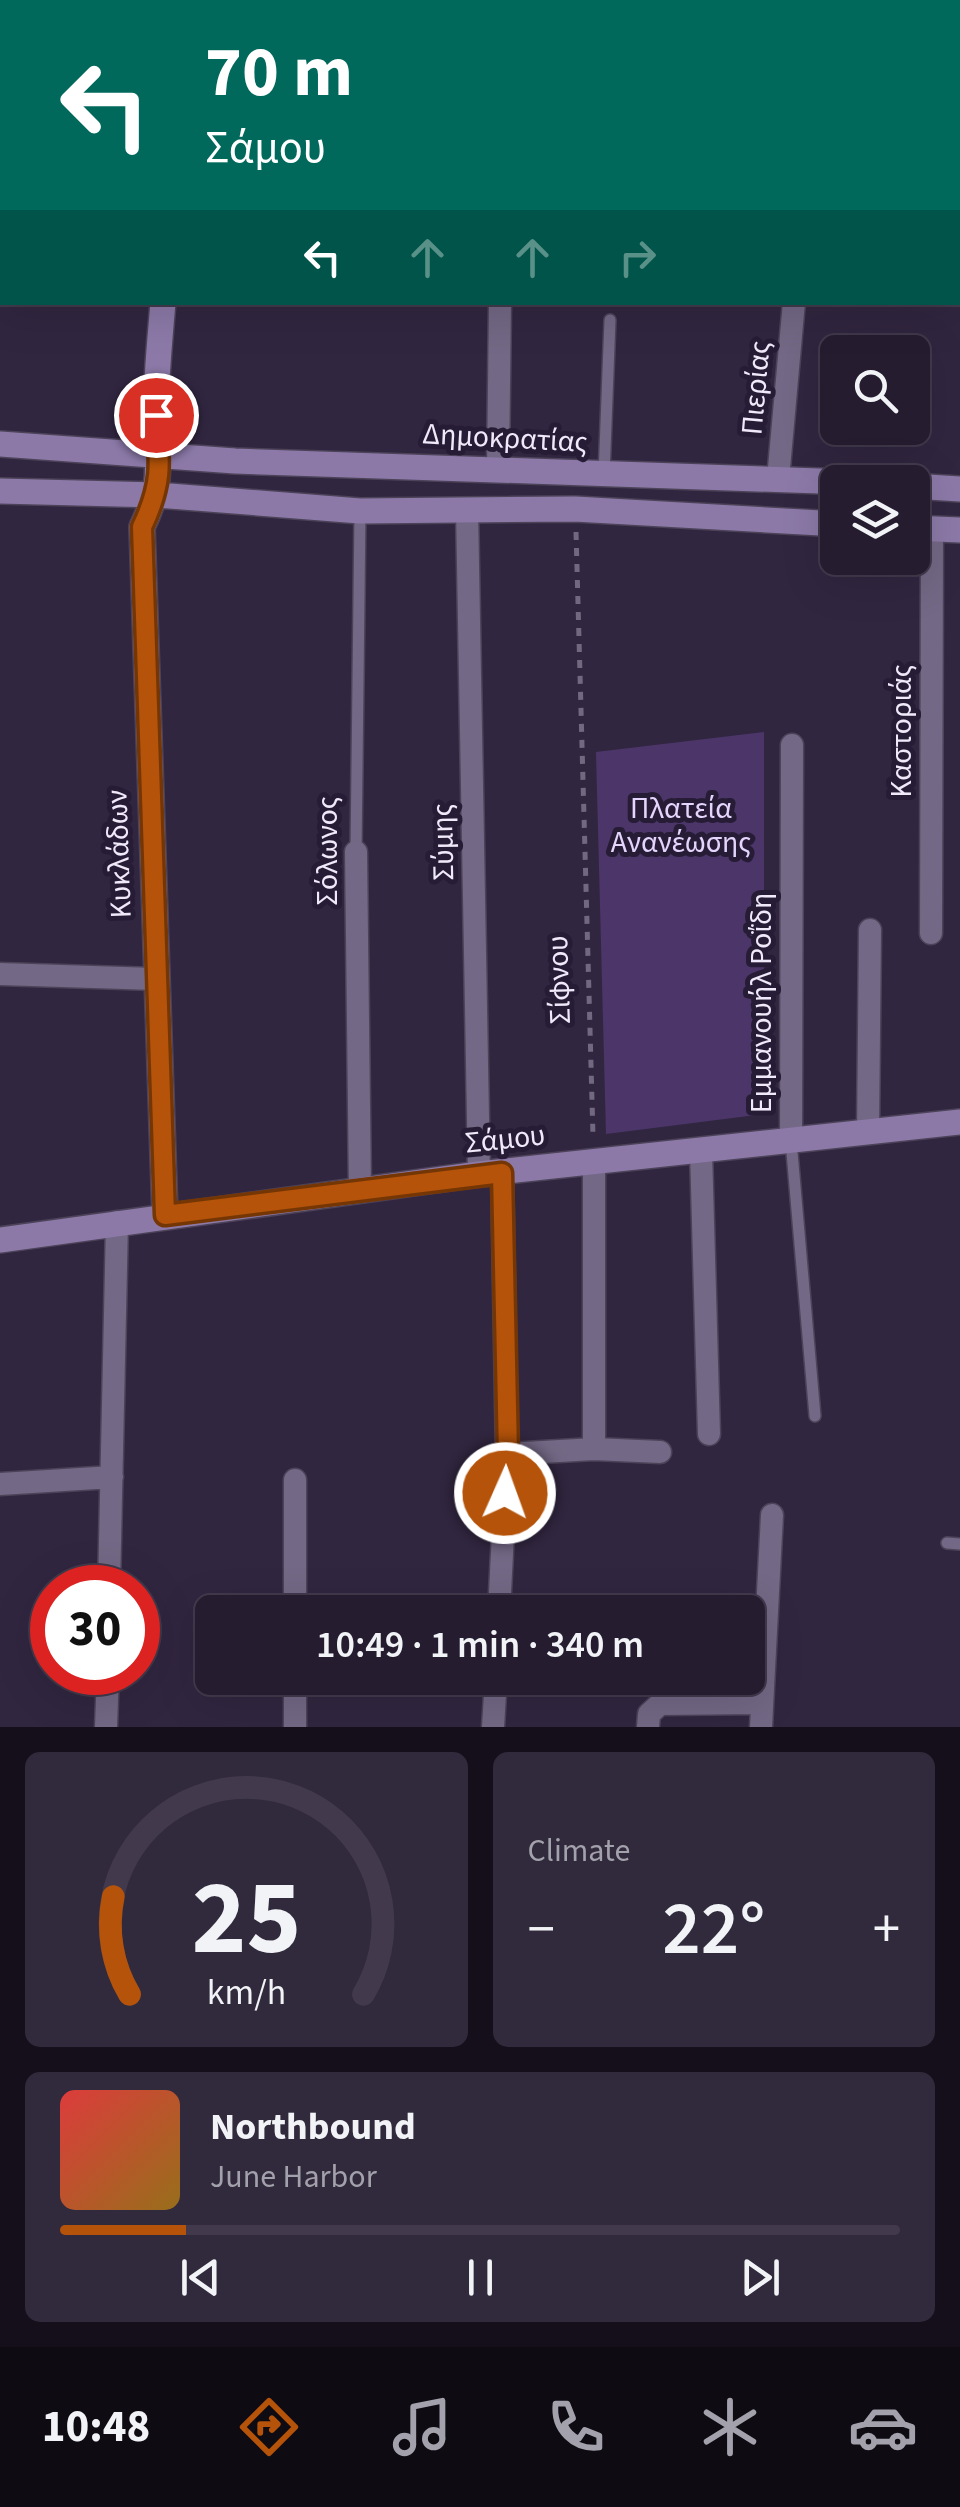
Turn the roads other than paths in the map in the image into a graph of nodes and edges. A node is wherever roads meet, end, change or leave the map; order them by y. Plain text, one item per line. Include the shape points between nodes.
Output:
1 (163, 305) edge
2 (500, 305) edge
3 (794, 305) edge
4 (610, 320) dead end
5 (0, 444) edge
6 (159, 455) junction
7 (498, 468) junction
8 (604, 475) junction
9 (778, 478) junction
10 (820, 480) edge
11 (930, 487) edge
12 (960, 489) edge
13 (0, 491) edge
14 (157, 495) junction
15 (467, 508) junction
16 (360, 511) junction
17 (820, 523) edge
18 (930, 528) edge
19 (960, 530) edge
20 (923, 575) edge
21 (792, 745) dead end
22 (356, 852) joint
23 (870, 930) dead end
24 (931, 933) dead end
25 (0, 974) edge
26 (156, 978) junction
27 (960, 1122) edge
28 (868, 1132) junction
29 (790, 1141) junction
30 (701, 1151) junction
31 (594, 1162) junction
32 (490, 1173) junction
33 (360, 1191) junction
34 (165, 1215) junction
35 (117, 1222) junction
36 (0, 1240) edge
37 (816, 1416) dead end
38 (709, 1434) dead end
39 (594, 1449) junction
40 (660, 1452) dead end
41 (508, 1454) junction
42 (112, 1477) junction
43 (295, 1480) dead end
44 (0, 1484) edge
45 (772, 1515) dead end
46 (110, 1565) edge
47 (295, 1595) edge
48 (500, 1595) edge
49 (107, 1695) edge
50 (295, 1695) edge
51 (495, 1695) edge
52 (762, 1703) junction
53 (106, 1727) edge
54 (295, 1727) edge
55 (493, 1727) edge
56 (648, 1727) edge
57 (761, 1727) edge

1 - 6 street
2 - 7 street
3 - 9 street, Πιερίας
4 - 8 lane
5 - 6 street, Δημοκρατίας
6 - 7 street, Δημοκρατίας
6 - 14 street
7 - 8 street, Δημοκρατίας
8 - 9 street, Δημοκρατίας
9 - 10 street, Δημοκρατίας
11 - 12 street
13 - 14 street
14 - 16 street
14 - 26 street, Κυκλάδων via 142,527
15 - 16 street
15 - 17 street
15 - 32 street, Σύμης
16 - 22 lane, Σόλωνος
18 - 19 street
20 - 24 street, Καστοριάς
21 - 29 street, Εμμανουήλ Ροΐδη
22 - 33 street, Σόλωνος
23 - 28 street
25 - 26 street
26 - 34 street, Κυκλάδων
27 - 28 street, Σάμου
28 - 29 street, Σάμου
29 - 30 street, Σάμου
29 - 37 lane
30 - 31 street, Σάμου
30 - 38 street
31 - 32 street, Σάμου
31 - 39 street
32 - 33 street, Σάμου
32 - 41 street, Σύμης
33 - 34 street, Σάμου
34 - 35 street, Σάμου
35 - 36 street, Σάμου
35 - 42 street
39 - 40 street
39 - 41 street
41 - 48 street, Σύμης
42 - 44 street
42 - 46 street
43 - 47 street
45 - 52 street
49 - 53 street
50 - 54 street
51 - 55 street
52 - 56 street via 660,1704 649,1714
52 - 57 street

